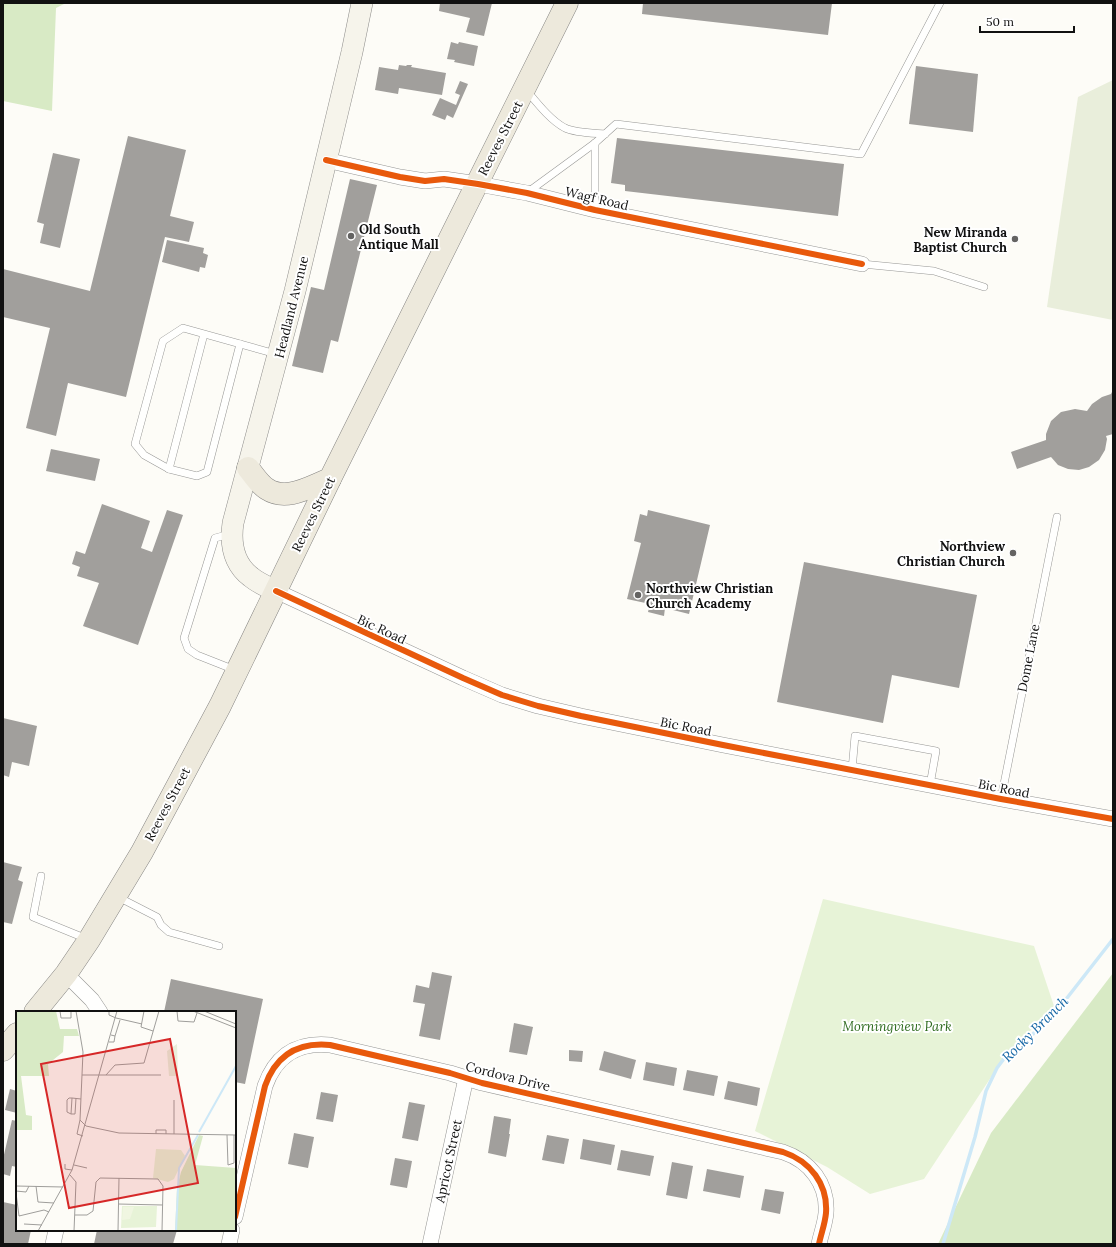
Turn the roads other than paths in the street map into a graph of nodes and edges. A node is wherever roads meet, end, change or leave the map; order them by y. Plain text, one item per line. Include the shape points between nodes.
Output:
1 (362, 3) edge
2 (567, 3) edge
3 (940, 3) edge
4 (525, 90) junction
5 (605, 134) junction
6 (595, 143) junction
7 (326, 160) junction
8 (478, 184) junction
9 (527, 193) junction
10 (595, 210) junction
11 (862, 264) joint
12 (984, 287) dead end
13 (204, 334) junction
14 (240, 344) junction
15 (278, 355) junction
16 (168, 468) junction
17 (248, 468) junction
18 (330, 479) junction
19 (1057, 517) dead end
20 (232, 534) junction
21 (276, 591) junction
22 (237, 671) junction
23 (852, 770) junction
24 (930, 785) junction
25 (1000, 799) junction
26 (1113, 820) edge
27 (41, 876) dead end
28 (116, 896) junction
29 (89, 940) junction
30 (219, 946) dead end
31 (66, 974) junction
32 (36, 1011) edge
33 (99, 1011) edge
34 (16, 1035) edge
35 (3, 1050) edge
36 (466, 1078) junction
37 (236, 1213) edge
38 (56, 1231) edge
39 (232, 1231) edge
40 (53, 1244) edge
41 (229, 1244) edge
42 (430, 1244) edge
43 (819, 1244) edge

1 - 7 main road, Headland Avenue
2 - 4 main road, Reeves Street
3 - 5 lane via 861,154 616,124
4 - 5 lane via 565,128
4 - 8 main road, Reeves Street
5 - 6 lane
6 - 9 lane
6 - 10 lane
7 - 8 street, Wagf Road via 425,181 444,179
7 - 15 main road, Headland Avenue
8 - 9 street, Wagf Road
8 - 18 main road, Reeves Street
9 - 10 street, Wagf Road
10 - 11 street, Wagf Road
11 - 12 lane via 934,271
13 - 14 lane
13 - 16 lane
13 - 16 lane via 183,328 163,341 135,444 144,455
14 - 15 lane
14 - 16 lane via 207,472 197,476
15 - 17 main road, Headland Avenue
17 - 18 main road via 266,489 284,494 293,494
17 - 20 main road, Headland Avenue
18 - 21 main road, Reeves Street
19 - 25 lane, Dome Lane
20 - 21 main road, Headland Avenue via 234,552 243,568 251,578
20 - 22 lane via 215,538 184,638 188,649 197,655
21 - 22 main road, Reeves Street
21 - 23 street, Bic Road via 463,678 538,706
22 - 28 main road, Reeves Street via 142,852
23 - 24 street, Bic Road
23 - 24 lane via 855,736 936,751
24 - 25 street, Bic Road
25 - 26 street, Bic Road
27 - 29 lane via 33,917
28 - 29 main road, Reeves Street
28 - 30 lane via 157,917 169,932
29 - 31 main road, Reeves Street
31 - 32 main road, Reeves Street
31 - 33 street
34 - 35 main road
36 - 37 street, Cordova Drive via 330,1045 310,1045 290,1052 272,1070 265,1086
36 - 42 street, Apricot Street
36 - 43 street, Cordova Drive via 792,1155 810,1168 822,1187 826,1215
38 - 40 street
39 - 41 street

